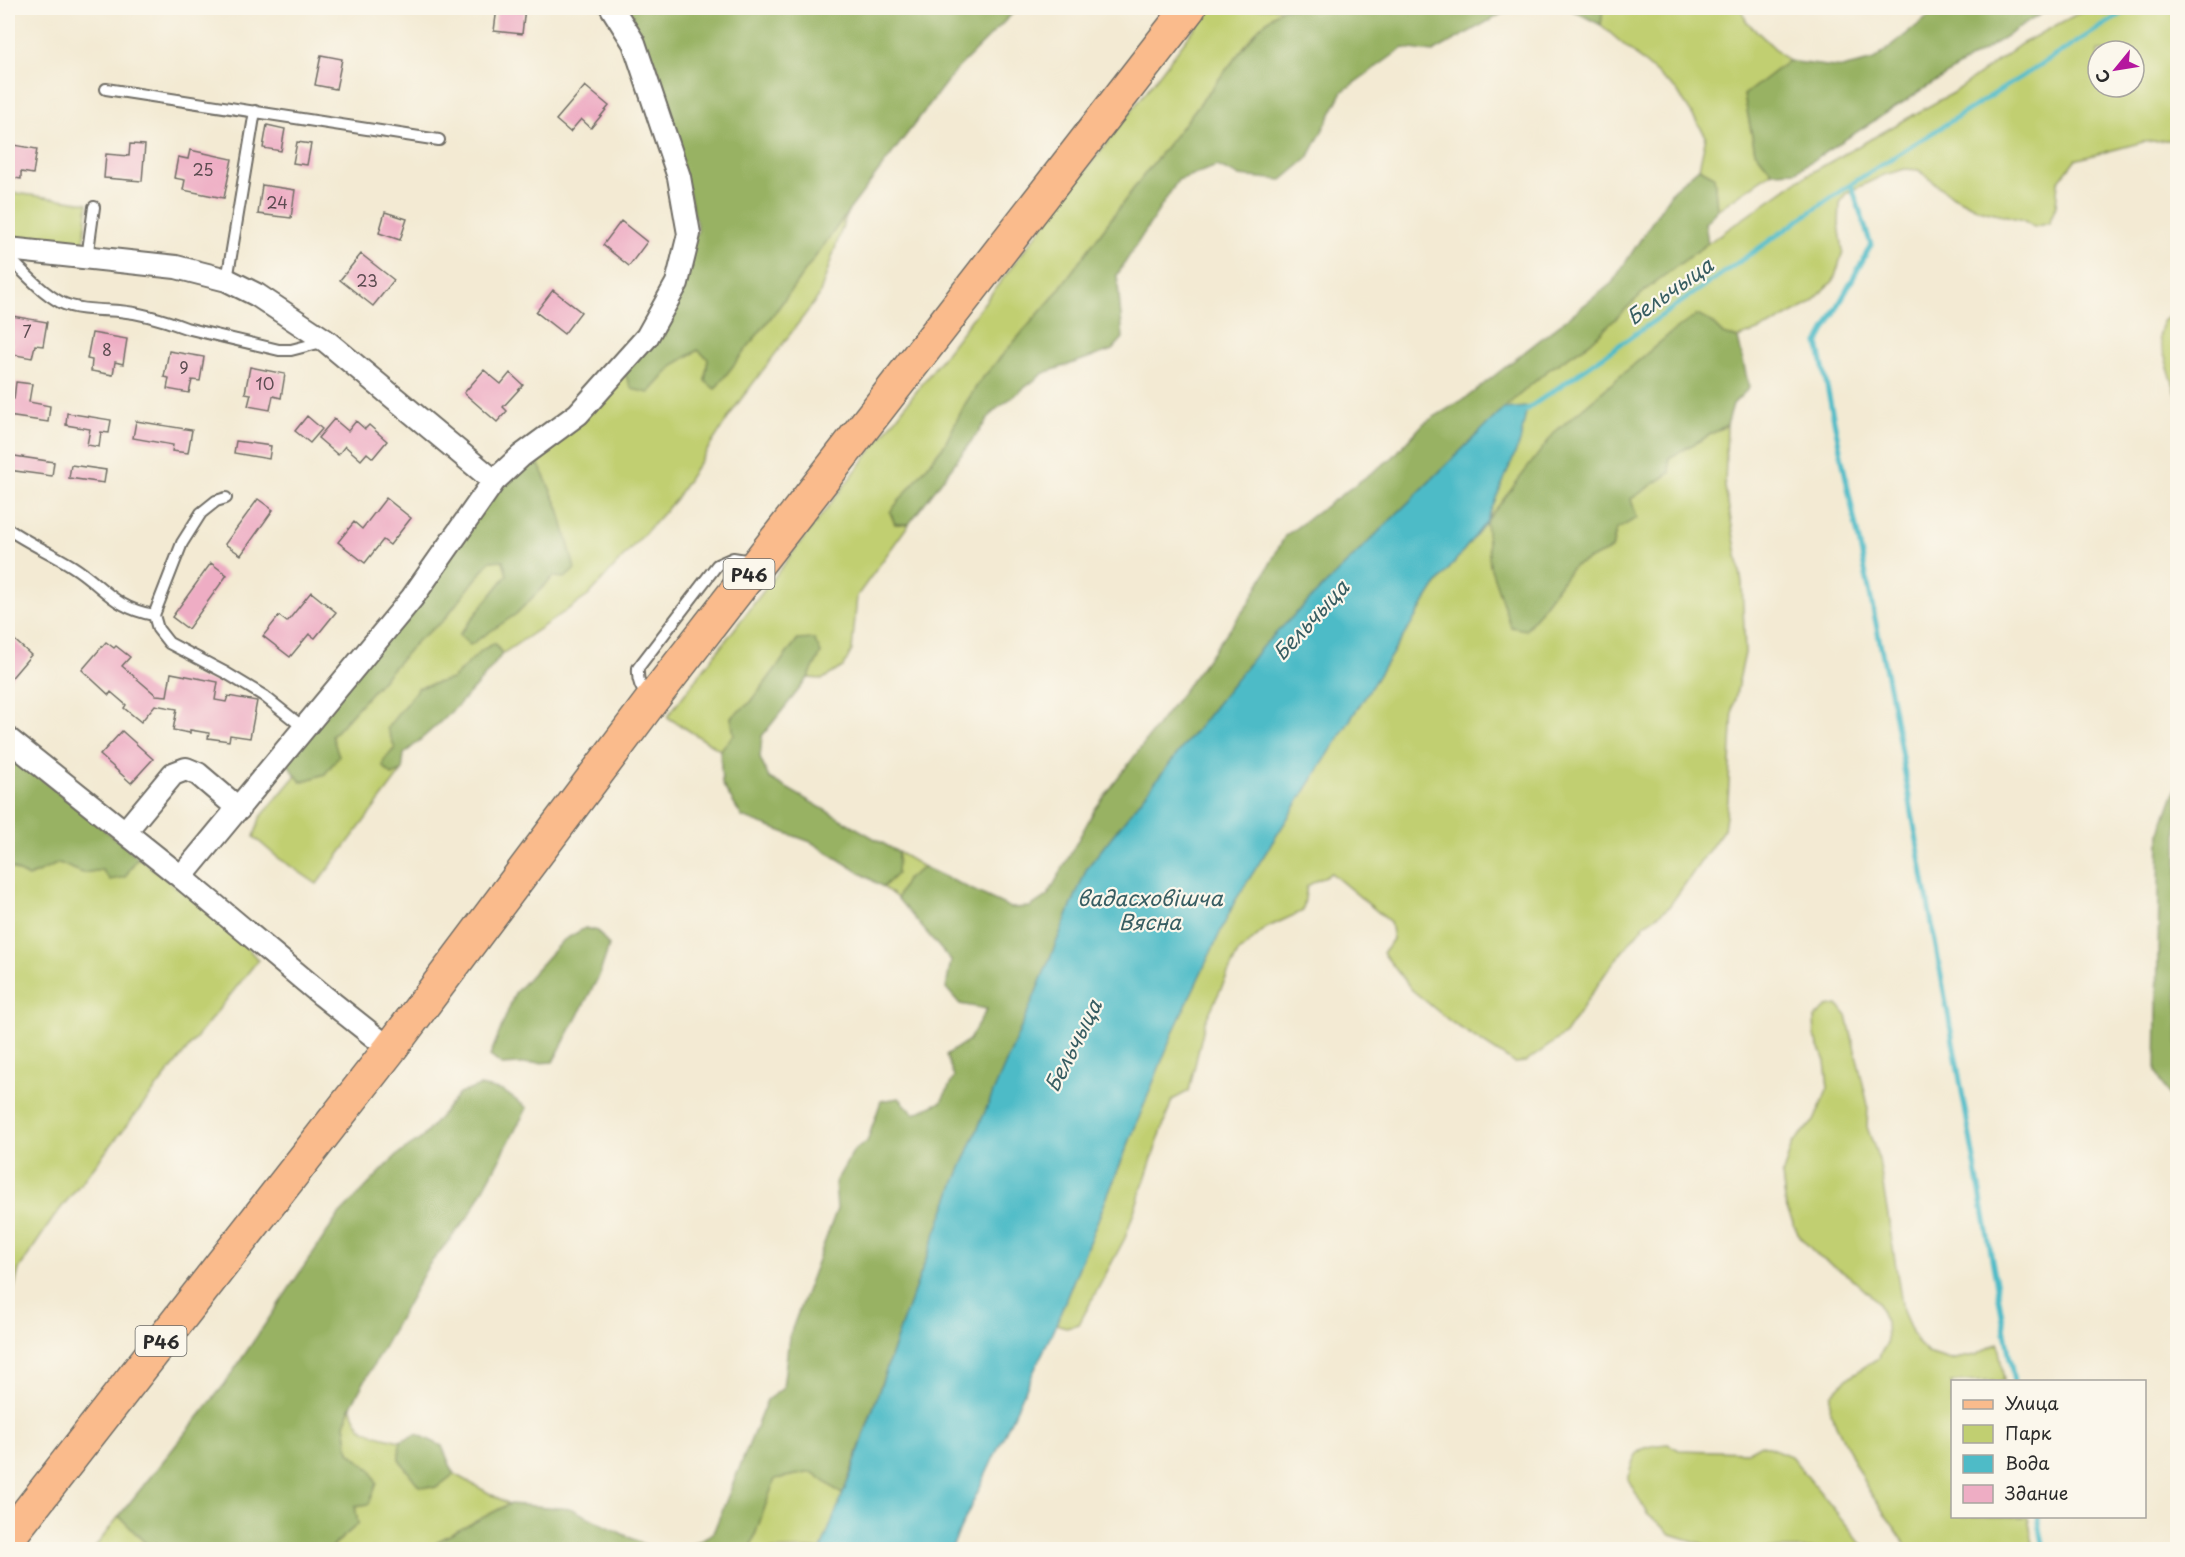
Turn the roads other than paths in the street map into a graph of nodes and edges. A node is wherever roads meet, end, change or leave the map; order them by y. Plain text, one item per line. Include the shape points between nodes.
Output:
1 (612, 8) edge
2 (1189, 8) edge
3 (106, 89) dead end
4 (255, 111) junction
5 (439, 140) dead end
6 (94, 207) dead end
7 (8, 249) edge
8 (8, 257) edge
9 (87, 258) junction
10 (227, 280) junction
11 (326, 341) junction
12 (494, 481) junction
13 (226, 498) dead end
14 (8, 529) edge
15 (154, 615) junction
16 (304, 729) junction
17 (8, 739) edge
18 (239, 809) junction
19 (125, 832) junction
20 (181, 877) junction
21 (390, 1049) junction
22 (8, 1538) edge

1 - 12 street via 634,43 679,177 689,234 677,283 647,337 578,414 520,456
2 - 21 main road, Р46 via 651,701
3 - 4 lane
4 - 5 lane
4 - 10 lane
6 - 9 lane
7 - 9 street
8 - 11 lane via 46,293 63,303 121,311 279,350
9 - 10 street via 176,267
10 - 11 street
11 - 12 street
12 - 16 street via 412,598
13 - 15 lane via 201,513 182,543
14 - 15 lane via 74,567 123,606
15 - 16 lane via 158,629 169,643 264,696
16 - 18 street
17 - 19 street
18 - 19 street via 198,774 186,769 173,774
18 - 20 street
19 - 20 street
20 - 21 street
21 - 22 main road, Р46

